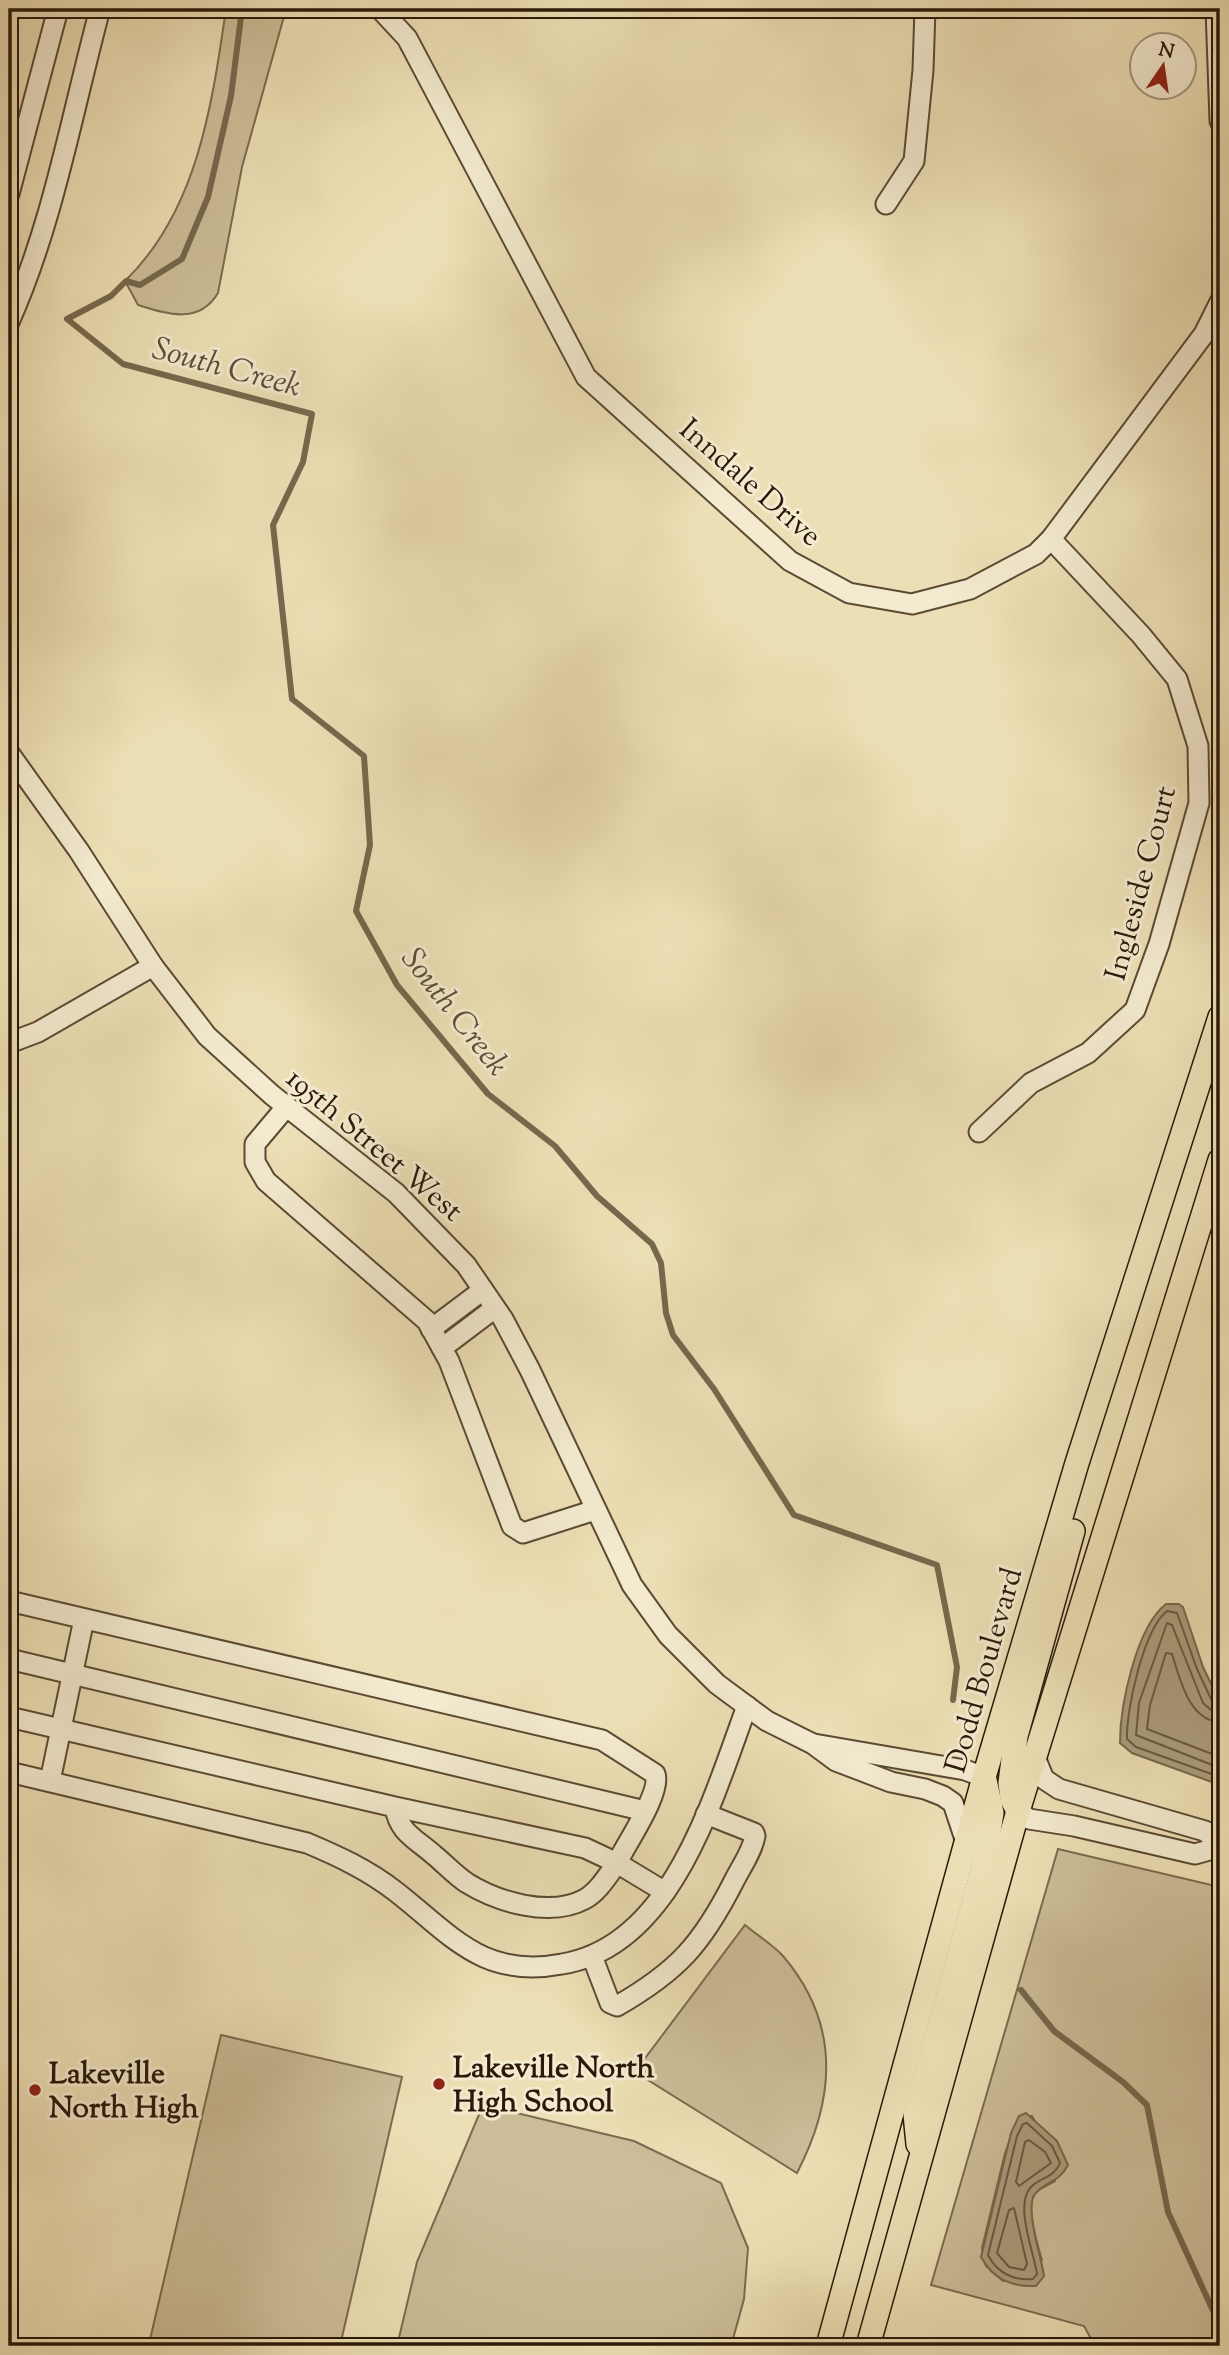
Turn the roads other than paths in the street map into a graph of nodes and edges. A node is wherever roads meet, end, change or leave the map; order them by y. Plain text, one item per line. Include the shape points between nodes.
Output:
1 (58, 9) edge
2 (100, 9) edge
3 (380, 9) edge
4 (925, 9) edge
5 (1216, 9) edge
6 (1220, 121) edge
7 (9, 194) edge
8 (886, 204) dead end
9 (1220, 302) edge
10 (9, 323) edge
11 (1051, 539) junction
12 (9, 753) edge
13 (153, 966) junction
14 (1220, 1017) edge
15 (9, 1043) edge
16 (286, 1106) junction
17 (979, 1132) dead end
18 (1220, 1160) edge
19 (483, 1290) junction
20 (495, 1308) junction
21 (431, 1329) junction
22 (442, 1348) junction
23 (1077, 1463) junction
24 (595, 1510) junction
25 (9, 1601) edge
26 (85, 1619) junction
27 (9, 1659) edge
28 (73, 1674) junction
29 (747, 1706) junction
30 (9, 1717) edge
31 (61, 1728) junction
32 (813, 1744) junction
33 (1035, 1758) junction
34 (9, 1772) edge
35 (984, 1777) junction
36 (50, 1781) junction
37 (395, 1807) junction
38 (645, 1811) junction
39 (1018, 1811) junction
40 (706, 1814) junction
41 (966, 1842) junction
42 (1220, 1845) edge
43 (617, 1863) junction
44 (665, 1892) junction
45 (592, 1956) junction
46 (919, 2159) junction
47 (828, 2346) edge
48 (868, 2346) edge

1 - 7 street
2 - 10 street via 40,235
3 - 11 street, Inndale Drive via 407,38 586,377 790,561 849,593 912,604 970,589 1036,554
4 - 8 street via 914,161
5 - 6 street
9 - 11 street, Inndale Drive via 1204,334
11 - 17 street, Ingleside Court via 1177,679 1198,746 1199,803 1135,1010 1088,1053 1031,1083
12 - 13 street, 195th Street West
13 - 15 street
13 - 16 street, 195th Street West via 207,1036
14 - 23 main road, Dodd Boulevard
16 - 19 street, 195th Street West via 396,1193 442,1238
16 - 21 street via 255,1144 255,1162 266,1181
18 - 33 main road
19 - 20 street, 195th Street West
19 - 21 street
20 - 22 street
20 - 24 street, 195th Street West via 530,1370
21 - 22 street
22 - 24 street via 512,1526 523,1533
23 - 35 main road, Dodd Boulevard
23 - 39 main road via 1083,1493 1016,1737 1010,1783
24 - 29 street, 195th Street West via 632,1585 655,1619 701,1670
25 - 26 street
26 - 28 street
26 - 38 street via 603,1740 655,1774 657,1786
27 - 28 street
28 - 31 street
28 - 38 street
29 - 32 street, 195th Street West
29 - 40 street
30 - 31 street
31 - 36 street
31 - 37 street
32 - 35 street, 195th Street West
32 - 41 street, 195th Street West via 862,1772 937,1792 953,1803
33 - 39 main road
33 - 42 street via 1044,1779 1059,1789 1205,1831
34 - 36 street
35 - 41 main road, Dodd Boulevard
35 - 46 main road via 992,1813 985,1863 915,2114
36 - 45 street via 307,1843 368,1873 464,1945 503,1964 550,1966
37 - 43 street via 585,1849
37 - 43 street via 398,1825 464,1881 514,1902 562,1907 586,1899
38 - 43 street
39 - 42 street via 1029,1819 1195,1854
39 - 46 main road
40 - 44 street
40 - 45 street via 755,1836 693,1948 656,1984 617,2006 610,2003
41 - 47 main road, Dodd Boulevard
43 - 44 street
44 - 45 street via 645,1920 608,1950
46 - 48 main road

